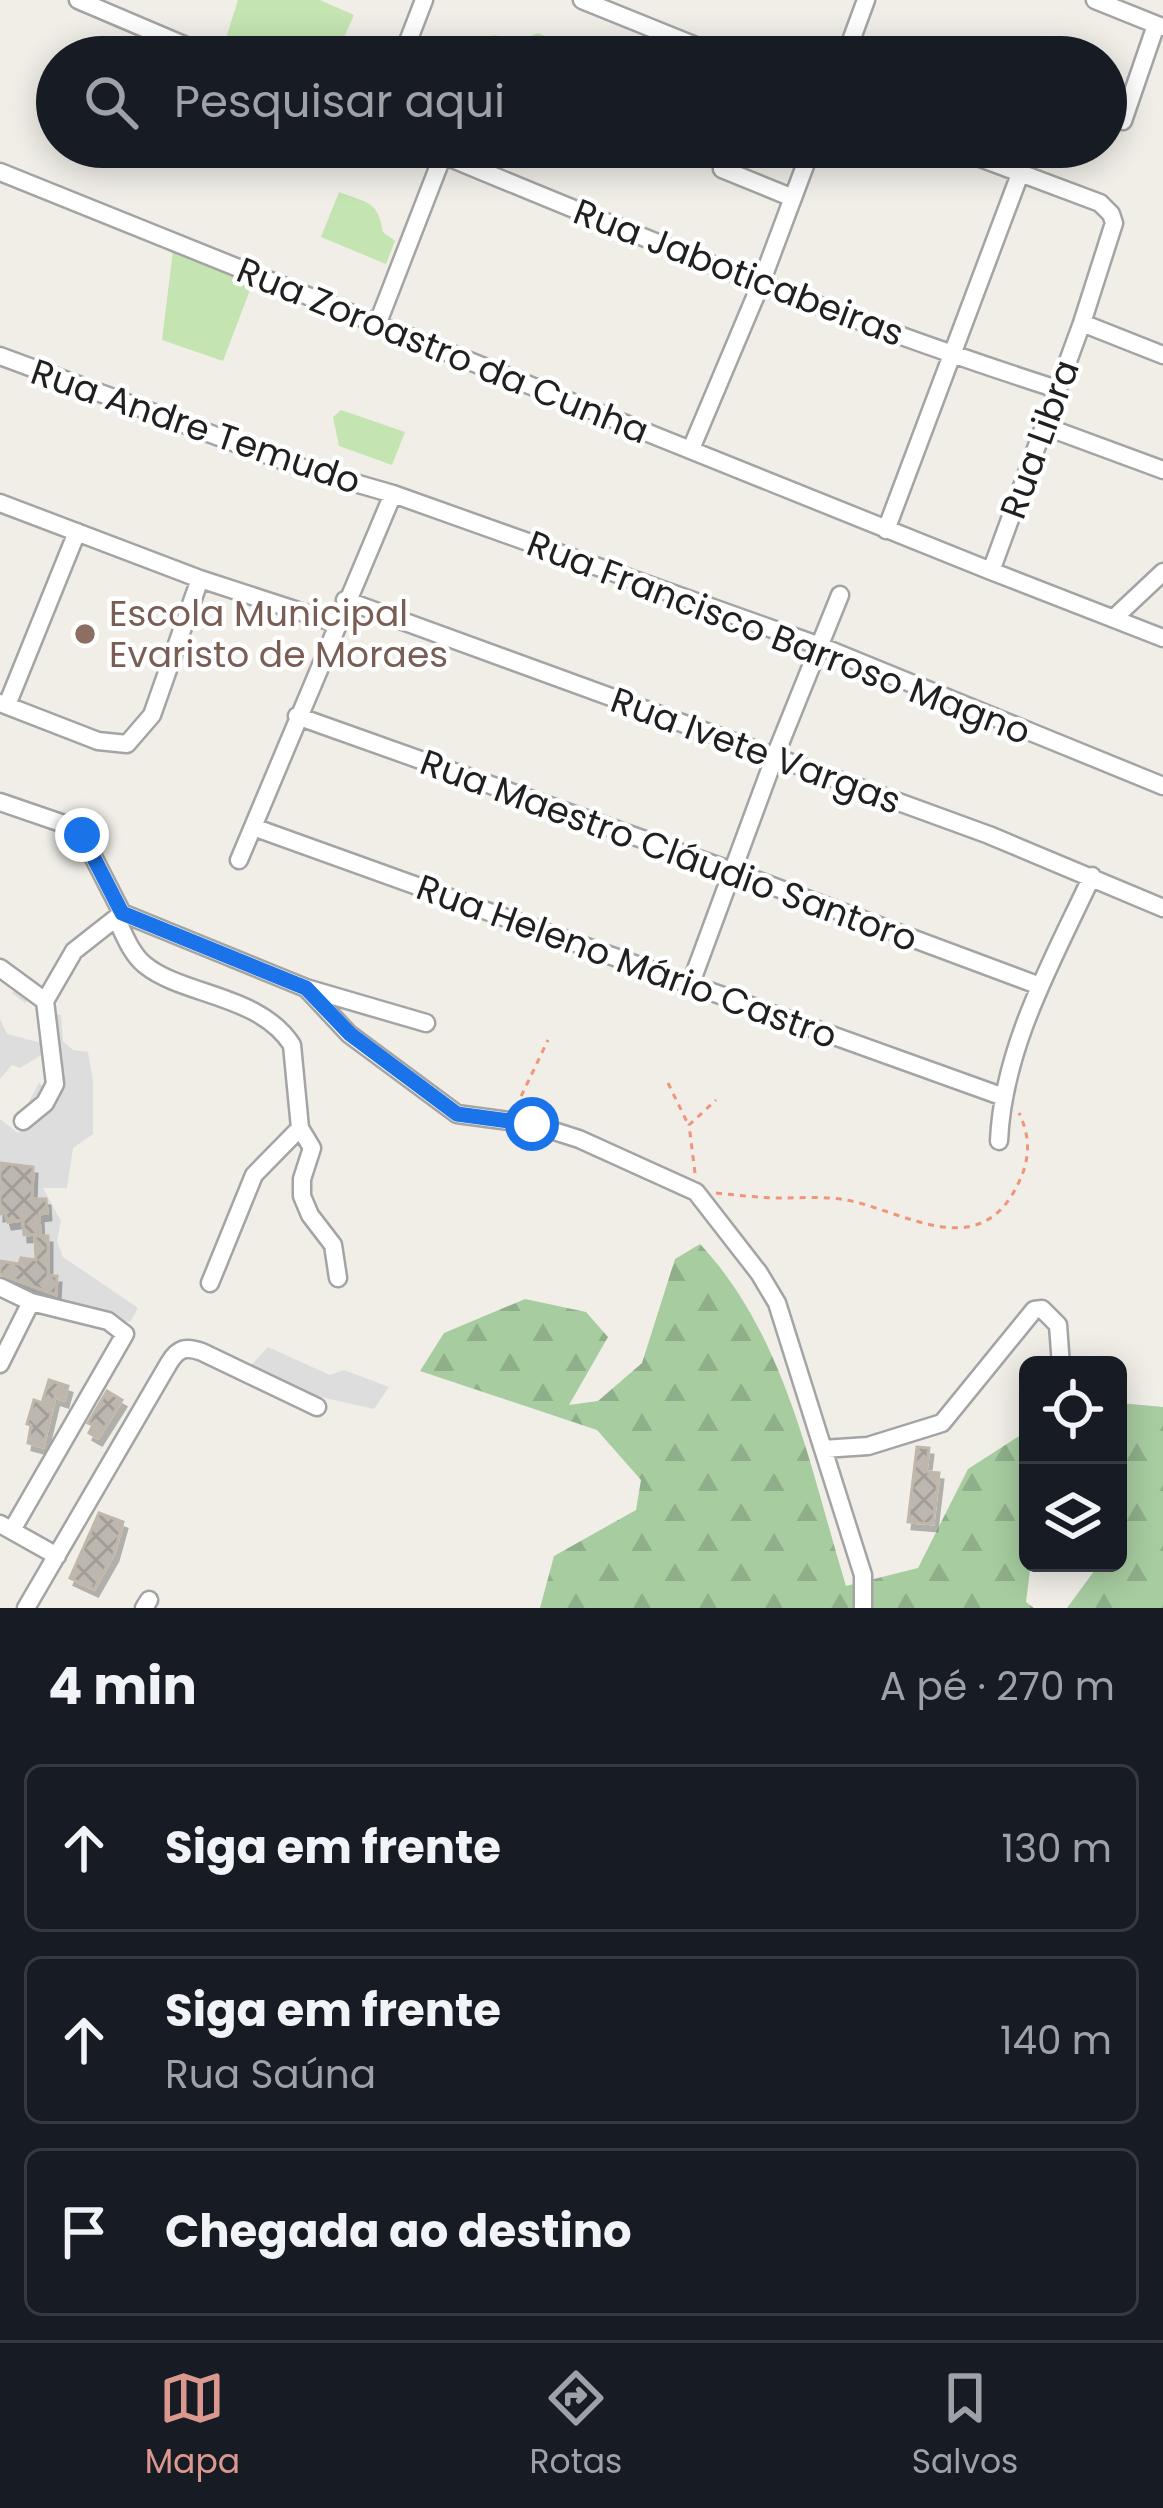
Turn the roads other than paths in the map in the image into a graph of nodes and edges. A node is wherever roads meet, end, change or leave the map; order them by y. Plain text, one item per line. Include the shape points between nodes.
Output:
1 (78, 0) edge
2 (424, 0) edge
3 (582, 0) edge
4 (866, 0) edge
5 (1095, 0) edge
6 (1160, 26) edge
7 (163, 36) edge
8 (411, 36) edge
9 (671, 36) edge
10 (853, 36) edge
11 (1127, 111) edge
12 (438, 168) edge
13 (475, 168) edge
14 (804, 168) edge
15 (1005, 168) edge
16 (722, 169) dead end
17 (0, 172) edge
18 (1020, 174) junction
19 (793, 198) junction
20 (760, 284) junction
21 (1082, 323) junction
22 (377, 325) junction
23 (951, 355) junction
24 (1163, 355) edge
25 (0, 356) edge
26 (1057, 389) junction
27 (1044, 426) junction
28 (691, 449) junction
29 (1163, 470) edge
30 (393, 494) junction
31 (0, 503) edge
32 (886, 530) junction
33 (76, 532) junction
34 (991, 571) junction
35 (1163, 572) edge
36 (200, 579) junction
37 (840, 596) dead end
38 (345, 600) junction
39 (1114, 618) junction
40 (335, 623) junction
41 (1163, 638) edge
42 (820, 646) junction
43 (4, 704) edge
44 (297, 716) junction
45 (775, 756) junction
46 (1163, 786) edge
47 (0, 802) edge
48 (254, 827) junction
49 (239, 860) dead end
50 (732, 871) junction
51 (1092, 876) junction
52 (1163, 908) edge
53 (119, 915) junction
54 (0, 968) edge
55 (691, 983) junction
56 (1040, 986) junction
57 (306, 988) junction
58 (46, 1001) junction
59 (426, 1023) dead end
60 (1001, 1096) junction
61 (23, 1121) dead end
62 (300, 1128) junction
63 (999, 1141) dead end
64 (338, 1278) dead end
65 (210, 1283) dead end
66 (0, 1287) edge
67 (31, 1302) junction
68 (1060, 1356) edge
69 (0, 1364) edge
70 (317, 1407) dead end
71 (823, 1449) junction
72 (6, 1527) edge
73 (57, 1556) junction
74 (26, 1608) edge
75 (863, 1608) edge

1 - 7 street
2 - 8 street
3 - 9 street
4 - 10 street
5 - 6 street
6 - 11 street
12 - 22 street
13 - 20 street, Rua Jaboticabeiras
14 - 19 street
15 - 18 street
16 - 19 street
17 - 22 street, Rua Zoroastro da Cunha
18 - 21 street, Rua Libra via 1112,214
18 - 23 street
19 - 20 street
20 - 23 street, Rua Jaboticabeiras
20 - 28 street
21 - 24 street
21 - 26 street, Rua Libra
22 - 28 street, Rua Zoroastro da Cunha
23 - 26 street, Rua Jaboticabeiras
23 - 32 street
25 - 30 street, Rua Andre Temudo
26 - 27 street, Rua Libra
27 - 29 street
27 - 34 street, Rua Libra
28 - 32 street, Rua Zoroastro da Cunha
30 - 38 street
30 - 42 street, Rua Francisco Barroso Magno
31 - 33 street
32 - 34 street
33 - 36 street
33 - 43 street
34 - 39 street
35 - 39 street
36 - 40 street
36 - 43 street via 152,715 127,744 98,741
37 - 42 street
38 - 40 street
38 - 45 street, Rua Ivete Vargas
39 - 41 street
40 - 44 street
42 - 45 street
42 - 46 street, Rua Francisco Barroso Magno
44 - 48 street
44 - 50 street, Rua Maestro Cláudio Santoro
45 - 50 street
45 - 51 street, Rua Ivete Vargas
47 - 53 street via 82,835
48 - 49 street
48 - 55 street, Rua Heleno Mário Castro
50 - 55 street
50 - 56 street, Rua Maestro Cláudio Santoro
51 - 52 street, Rua Ivete Vargas
51 - 56 street
53 - 57 street
53 - 58 street via 74,951
53 - 62 street via 148,968 230,999 285,1035
54 - 58 street
55 - 60 street, Rua Heleno Mário Castro
56 - 60 street
57 - 59 street
57 - 71 street via 350,1034 457,1114 579,1139 696,1192 777,1303
58 - 61 street via 55,1084
60 - 63 street
62 - 64 street via 312,1148 302,1196 333,1245
62 - 65 street via 254,1175
66 - 67 street
67 - 69 street
67 - 72 street via 108,1321 125,1334
68 - 71 street via 1058,1325 1034,1310 942,1423 868,1446
70 - 73 street via 202,1352 180,1350
71 - 75 street via 863,1575
72 - 73 street
73 - 74 street

